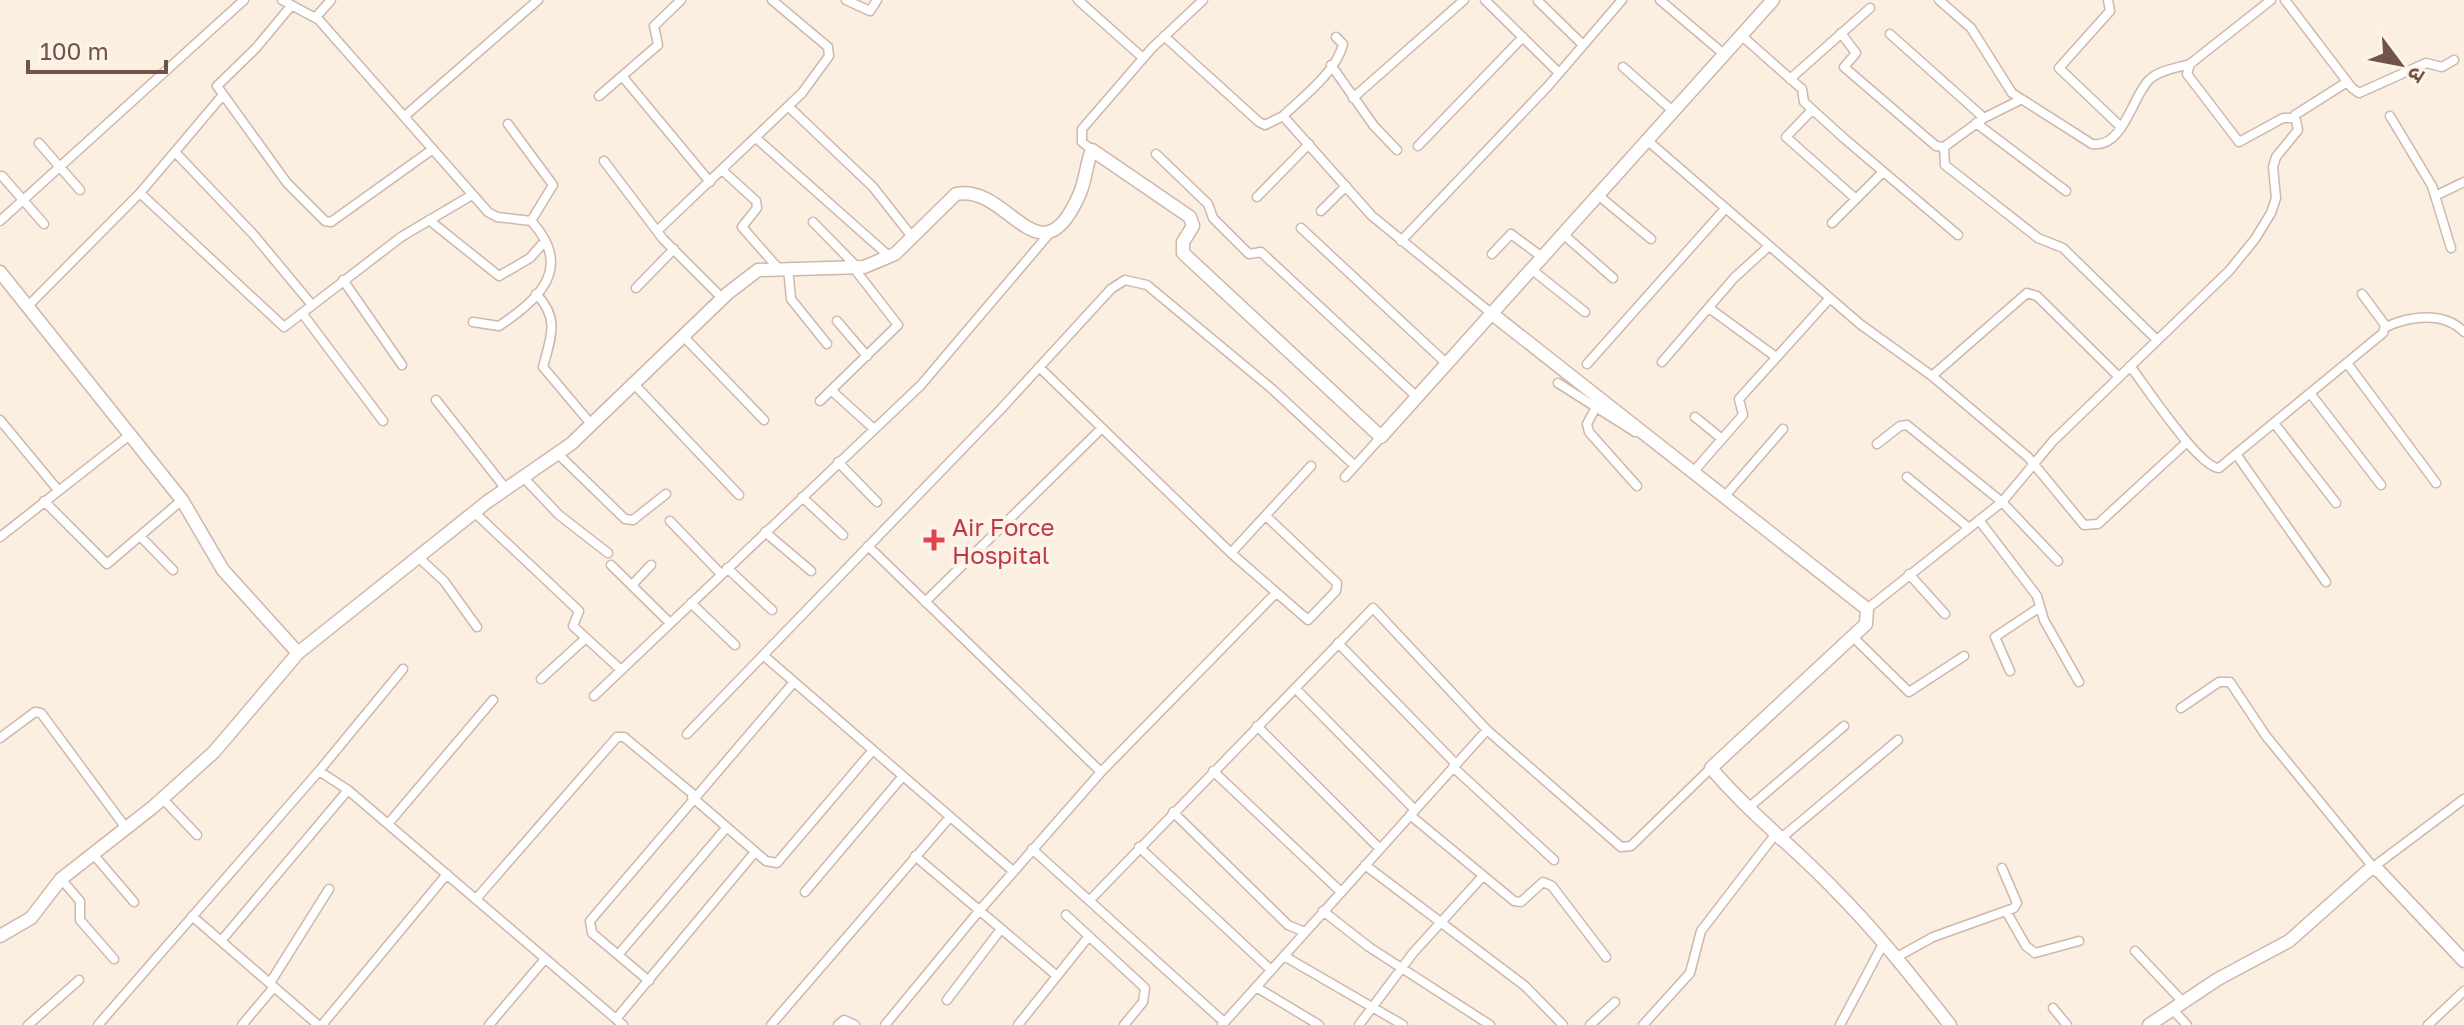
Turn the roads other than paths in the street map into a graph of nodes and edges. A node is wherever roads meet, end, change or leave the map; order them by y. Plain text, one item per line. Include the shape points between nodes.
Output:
1 (244, 0) edge
2 (282, 0) edge
3 (331, 0) edge
4 (538, 0) edge
5 (681, 0) edge
6 (772, 0) edge
7 (846, 0) edge
8 (877, 0) edge
9 (1078, 0) edge
10 (1203, 0) edge
11 (1464, 0) edge
12 (1485, 0) edge
13 (1622, 0) edge
14 (1660, 0) edge
15 (1678, 0) edge
16 (1773, 0) edge
17 (1939, 0) edge
18 (2108, 0) edge
19 (2271, 0) edge
20 (2285, 0) edge
21 (1538, 1) edge
22 (291, 6) junction
23 (1870, 8) dead end
24 (1670, 9) junction
25 (316, 17) junction
26 (1841, 33) junction
27 (1890, 34) dead end
28 (1164, 36) junction
29 (1742, 36) junction
30 (1336, 37) dead end
31 (1523, 37) junction
32 (1583, 45) junction
33 (1725, 55) junction
34 (1143, 58) junction
35 (2454, 60) dead end
36 (2190, 64) junction
37 (1331, 65) junction
38 (1623, 67) dead end
39 (1559, 73) junction
40 (622, 76) junction
41 (1790, 79) junction
42 (2347, 82) junction
43 (222, 96) junction
44 (599, 96) dead end
45 (1353, 98) junction
46 (2020, 100) junction
47 (788, 106) junction
48 (1812, 110) junction
49 (1674, 112) junction
50 (406, 115) junction
51 (1283, 116) junction
52 (2390, 116) dead end
53 (2294, 118) junction
54 (1980, 120) junction
55 (508, 124) dead end
56 (2121, 127) junction
57 (756, 138) junction
58 (1648, 141) junction
59 (39, 143) dead end
60 (1309, 144) junction
61 (1418, 146) dead end
62 (1944, 147) junction
63 (433, 149) junction
64 (1092, 150) junction
65 (1397, 150) dead end
66 (175, 152) junction
67 (1156, 154) dead end
68 (604, 161) dead end
69 (60, 167) junction
70 (722, 170) junction
71 (1883, 172) junction
72 (2, 176) edge
73 (710, 182) junction
74 (2464, 182) edge
75 (1346, 186) junction
76 (80, 190) dead end
77 (2066, 191) dead end
78 (140, 193) junction
79 (472, 195) junction
80 (1598, 195) junction
81 (2435, 196) junction
82 (1257, 197) dead end
83 (1856, 199) junction
84 (22, 201) junction
85 (1724, 210) junction
86 (1321, 211) dead end
87 (429, 220) junction
88 (0, 221) edge
89 (531, 221) junction
90 (813, 222) dead end
91 (1832, 223) dead end
92 (44, 224) dead end
93 (1301, 228) dead end
94 (657, 231) junction
95 (1049, 234) junction
96 (1563, 234) junction
97 (1958, 235) dead end
98 (913, 238) junction
99 (1651, 239) dead end
100 (545, 241) junction
101 (1401, 241) junction
102 (1768, 247) junction
103 (2451, 248) dead end
104 (674, 249) junction
105 (1492, 254) dead end
106 (890, 257) junction
107 (1542, 257) junction
108 (855, 267) junction
109 (783, 268) junction
110 (1531, 269) junction
111 (0, 272) edge
112 (1613, 278) dead end
113 (343, 280) junction
114 (636, 288) dead end
115 (536, 294) junction
116 (2362, 294) dead end
117 (722, 298) junction
118 (1830, 298) junction
119 (312, 305) junction
120 (28, 306) junction
121 (1709, 308) junction
122 (1585, 312) dead end
123 (302, 313) junction
124 (1491, 313) junction
125 (837, 321) dead end
126 (473, 322) dead end
127 (2386, 327) junction
128 (2464, 332) edge
129 (683, 336) junction
130 (2157, 340) junction
131 (827, 344) dead end
132 (867, 356) junction
133 (1776, 357) junction
134 (1662, 362) dead end
135 (1446, 363) junction
136 (2347, 363) junction
137 (1587, 364) dead end
138 (402, 365) dead end
139 (2130, 366) junction
140 (1039, 367) junction
141 (1932, 376) junction
142 (2119, 377) junction
143 (633, 383) junction
144 (1558, 383) dead end
145 (831, 390) junction
146 (2310, 393) junction
147 (1417, 397) junction
148 (436, 400) dead end
149 (820, 401) dead end
150 (1596, 407) junction
151 (1695, 417) dead end
152 (764, 420) dead end
153 (383, 421) dead end
154 (1, 423) edge
155 (2274, 423) junction
156 (591, 424) junction
157 (1102, 428) junction
158 (874, 429) junction
159 (1783, 429) dead end
160 (131, 434) junction
161 (1381, 437) junction
162 (1645, 439) dead end
163 (1722, 439) junction
164 (2187, 442) junction
165 (1877, 444) dead end
166 (557, 453) junction
167 (2236, 454) junction
168 (838, 462) junction
169 (2032, 464) junction
170 (1311, 466) dead end
171 (1355, 466) junction
172 (1694, 471) junction
173 (523, 477) junction
174 (1345, 477) dead end
175 (1907, 477) dead end
176 (2436, 483) dead end
177 (2381, 485) dead end
178 (1637, 486) dead end
179 (506, 489) junction
180 (58, 490) junction
181 (666, 494) dead end
182 (739, 495) dead end
183 (1725, 496) junction
184 (802, 497) junction
185 (182, 500) junction
186 (44, 501) junction
187 (877, 502) dead end
188 (2002, 502) junction
189 (2336, 503) dead end
190 (474, 512) junction
191 (1266, 516) junction
192 (1979, 520) junction
193 (670, 521) dead end
194 (1969, 528) junction
195 (765, 532) junction
196 (843, 535) dead end
197 (0, 537) edge
198 (141, 537) junction
199 (868, 546) junction
200 (608, 553) dead end
201 (1231, 553) junction
202 (417, 556) junction
203 (2058, 561) dead end
204 (611, 565) dead end
205 (651, 565) dead end
206 (173, 570) dead end
207 (724, 571) junction
208 (811, 571) dead end
209 (1909, 574) junction
210 (2326, 582) dead end
211 (633, 584) junction
212 (1276, 593) junction
213 (925, 602) junction
214 (691, 603) junction
215 (2040, 607) junction
216 (1867, 609) junction
217 (772, 610) dead end
218 (1945, 614) dead end
219 (670, 623) junction
220 (477, 627) dead end
221 (1852, 636) junction
222 (586, 638) junction
223 (1338, 643) junction
224 (735, 645) dead end
225 (298, 653) junction
226 (763, 655) junction
227 (1964, 656) dead end
228 (403, 669) dead end
229 (621, 670) junction
230 (2010, 671) dead end
231 (541, 679) dead end
232 (794, 682) junction
233 (2079, 682) dead end
234 (1295, 688) junction
235 (594, 696) dead end
236 (493, 700) dead end
237 (2181, 708) dead end
238 (1257, 726) junction
239 (1844, 726) dead end
240 (1487, 730) junction
241 (687, 734) dead end
242 (1, 735) edge
243 (1898, 740) dead end
244 (873, 750) junction
245 (1455, 766) junction
246 (1711, 768) junction
247 (319, 771) junction
248 (1213, 771) junction
249 (1101, 772) junction
250 (903, 776) junction
251 (348, 790) junction
252 (693, 796) junction
253 (162, 798) junction
254 (2464, 799) edge
255 (1747, 809) junction
256 (1173, 812) junction
257 (1413, 812) junction
258 (950, 817) junction
259 (388, 824) junction
260 (727, 827) junction
261 (126, 828) junction
262 (197, 835) dead end
263 (1777, 838) junction
264 (1139, 847) junction
265 (1032, 849) junction
266 (1380, 849) junction
267 (755, 852) junction
268 (93, 854) junction
269 (915, 856) junction
270 (1554, 860) dead end
271 (1365, 865) junction
272 (2372, 867) junction
273 (2002, 868) dead end
274 (1013, 871) junction
275 (447, 874) junction
276 (1482, 877) junction
277 (61, 879) junction
278 (329, 889) dead end
279 (805, 892) dead end
280 (1341, 892) junction
281 (476, 899) junction
282 (1090, 900) junction
283 (134, 902) dead end
284 (979, 911) junction
285 (1323, 911) junction
286 (2006, 911) junction
287 (1066, 915) dead end
288 (192, 916) junction
289 (1442, 923) junction
290 (1001, 929) junction
291 (1305, 932) junction
292 (0, 936) edge
293 (1089, 936) junction
294 (221, 941) junction
295 (2079, 941) dead end
296 (1883, 944) junction
297 (2135, 951) dead end
298 (618, 955) junction
299 (1284, 956) junction
300 (1606, 957) dead end
301 (1897, 957) junction
302 (2463, 957) edge
303 (114, 959) dead end
304 (545, 959) junction
305 (1402, 967) junction
306 (1271, 970) junction
307 (1057, 976) junction
308 (79, 980) dead end
309 (649, 981) junction
310 (272, 985) junction
311 (1256, 987) junction
312 (2464, 991) edge
313 (947, 1000) dead end
314 (1615, 1002) dead end
315 (2178, 1005) junction
316 (1372, 1006) junction
317 (2053, 1008) dead end
318 (620, 1022) edge
319 (1226, 1023) edge
320 (28, 1025) edge
321 (98, 1025) edge
322 (242, 1025) edge
323 (320, 1025) edge
324 (489, 1025) edge
325 (771, 1025) edge
326 (838, 1025) edge
327 (855, 1025) edge
328 (885, 1025) edge
329 (1018, 1025) edge
330 (1124, 1025) edge
331 (1319, 1025) edge
332 (1359, 1025) edge
333 (1403, 1025) edge
334 (1490, 1025) edge
335 (1563, 1025) edge
336 (1590, 1025) edge
337 (1643, 1025) edge
338 (1840, 1025) edge
339 (1950, 1025) edge
340 (2067, 1025) edge
341 (2149, 1025) edge
342 (2187, 1025) edge
343 (2428, 1025) edge

1 - 69 street
2 - 22 street
3 - 25 street
4 - 50 street
5 - 40 street via 654,26 658,45
6 - 47 street via 830,50 808,87
7 - 8 street via 870,11
9 - 34 street
10 - 28 street
11 - 45 street
12 - 31 street
13 - 32 street
14 - 24 street
15 - 24 street
16 - 29 street
17 - 46 street via 1971,28
18 - 56 street via 2110,11 2059,68
19 - 36 street
20 - 42 street
21 - 32 street
22 - 25 street
22 - 43 street via 218,84
23 - 26 street
24 - 33 street
25 - 50 street
26 - 41 street
26 - 62 street via 1856,53 1844,67
27 - 54 street
28 - 34 street
28 - 51 street via 1259,122 1265,125
29 - 33 street
29 - 41 street
30 - 37 street via 1343,47
31 - 39 street
31 - 61 street
32 - 39 street
33 - 49 street
34 - 64 street via 1082,129 1082,142
35 - 42 street via 2442,67 2426,63 2364,93
36 - 53 street via 2187,74 2239,142 2283,118
36 - 56 street via 2150,79
37 - 45 street
37 - 51 street
38 - 49 street
39 - 101 street
40 - 44 street
40 - 73 street
41 - 48 street
42 - 53 street
43 - 63 street via 293,190 328,222
43 - 66 street
45 - 65 street
46 - 54 street
46 - 56 street via 2092,144 2103,143
47 - 57 street
47 - 98 street via 873,187
48 - 71 street
48 - 83 street via 1786,137
49 - 58 street
50 - 63 street
51 - 60 street
52 - 81 street
53 - 130 street via 2299,128 2273,167 2274,205 2255,239
54 - 62 street
54 - 77 street
55 - 89 street via 553,185
57 - 70 street
57 - 106 street
58 - 80 street
58 - 85 street
59 - 69 street
60 - 75 street
60 - 82 street
62 - 130 street via 1945,165 2038,238 2063,248
63 - 79 street
64 - 95 street via 1081,192 1059,228
64 - 161 street via 1190,217 1193,226 1183,253
66 - 78 street
66 - 119 street
67 - 147 street via 1208,204 1213,218 1249,254 1261,252
68 - 94 street
69 - 76 street
69 - 84 street
70 - 73 street
70 - 109 street via 756,201 757,208 742,227
71 - 83 street
71 - 97 street
72 - 84 street
73 - 94 street
74 - 81 street
75 - 86 street
75 - 101 street
78 - 120 street
78 - 123 street via 281,326
79 - 87 street
79 - 89 street via 492,215
80 - 96 street
80 - 99 street
81 - 103 street
83 - 91 street
84 - 88 street
84 - 92 street
85 - 102 street
85 - 137 street
87 - 100 street via 499,276 530,258
87 - 113 street
89 - 100 street
90 - 108 street
93 - 135 street
94 - 104 street
95 - 98 street via 1036,233 966,192 956,194
95 - 158 street via 970,331
96 - 107 street
96 - 112 street
98 - 106 street
100 - 115 street via 552,272
101 - 124 street
102 - 118 street
102 - 121 street
104 - 114 street
104 - 117 street
105 - 107 street via 1511,234
106 - 108 street
107 - 110 street
108 - 109 street
108 - 132 street via 898,325
109 - 117 street via 758,270
109 - 131 street via 791,299
110 - 122 street
110 - 124 street
111 - 120 street
113 - 119 street
113 - 138 street
115 - 126 street via 499,326
115 - 156 street via 549,306 555,324 543,367
116 - 127 street
117 - 129 street
118 - 133 street
118 - 141 street
119 - 123 street
120 - 160 street
121 - 133 street
121 - 134 street
123 - 153 street
124 - 135 street
124 - 172 street
125 - 132 street
127 - 128 street via 2413,317 2451,322
127 - 136 street
129 - 143 street
129 - 152 street
130 - 139 street
132 - 145 street
133 - 163 street via 1739,399 1745,412
135 - 147 street
136 - 146 street
136 - 176 street
139 - 142 street
139 - 164 street
140 - 157 street
140 - 171 street via 1118,283 1140,281 1272,389
140 - 199 street
141 - 142 street via 2023,295 2032,293
141 - 169 street
142 - 169 street
143 - 156 street
143 - 182 street
144 - 150 street
145 - 149 street
145 - 158 street
146 - 155 street
146 - 177 street
147 - 161 street
148 - 179 street
150 - 162 street
150 - 178 street via 1587,424 1589,432
151 - 163 street
154 - 180 street
155 - 167 street
155 - 189 street
156 - 166 street
157 - 201 street
157 - 213 street
158 - 168 street
159 - 183 street
160 - 180 street
160 - 185 street
161 - 171 street
163 - 172 street
164 - 167 street via 2213,469
164 - 169 street via 2095,527 2084,525
165 - 188 street via 1907,425
166 - 173 street
166 - 181 street via 625,519 633,520
167 - 210 street
168 - 184 street
168 - 187 street
169 - 188 street
170 - 191 street
171 - 174 street
172 - 183 street
173 - 179 street
173 - 200 street via 563,519
175 - 194 street
179 - 190 street
180 - 186 street
183 - 216 street
184 - 195 street
184 - 196 street
185 - 198 street
185 - 225 street via 223,570
186 - 197 street
186 - 198 street via 104,563
188 - 192 street
188 - 203 street
190 - 202 street
190 - 222 street via 579,611 572,624
191 - 201 street
191 - 212 street via 1338,587 1308,620
192 - 194 street
192 - 215 street
193 - 207 street
194 - 209 street
195 - 207 street
195 - 208 street
198 - 206 street
199 - 213 street
199 - 226 street
201 - 212 street
202 - 220 street via 444,581
202 - 225 street
204 - 211 street
205 - 211 street
207 - 214 street
207 - 217 street
209 - 216 street
209 - 218 street
211 - 219 street
212 - 249 street
213 - 249 street
214 - 219 street
214 - 224 street
215 - 230 street via 1995,637
215 - 233 street
216 - 221 street via 1866,624
219 - 229 street
221 - 227 street via 1909,692
221 - 246 street
222 - 229 street
222 - 231 street
223 - 234 street
223 - 240 street via 1373,608
223 - 245 street
225 - 253 street via 214,752
226 - 232 street
226 - 241 street
228 - 247 street
229 - 235 street
232 - 244 street
232 - 252 street
234 - 238 street
234 - 257 street
236 - 259 street
237 - 272 street via 2219,682 2230,682 2266,736
238 - 248 street
238 - 266 street
239 - 255 street
240 - 245 street
240 - 246 street via 1625,847
242 - 261 street via 41,713
243 - 263 street
244 - 250 street
244 - 267 street via 781,860 772,863
245 - 257 street
245 - 270 street
246 - 255 street
247 - 251 street
247 - 288 street
248 - 256 street
248 - 280 street
249 - 265 street
250 - 258 street
250 - 279 street
251 - 259 street
251 - 294 street
252 - 260 street
252 - 281 street via 624,737 617,737
252 - 298 street via 590,921 592,933
253 - 261 street
253 - 262 street
254 - 272 street
255 - 263 street
256 - 264 street
256 - 291 street via 1288,925
257 - 266 street
257 - 276 street
258 - 269 street
258 - 274 street
259 - 275 street
260 - 267 street
260 - 298 street
261 - 268 street
263 - 296 street via 1834,889
263 - 337 street via 1701,931 1690,973
264 - 282 street
264 - 306 street
265 - 274 street
265 - 282 street
266 - 271 street
267 - 309 street
268 - 277 street
268 - 283 street
269 - 284 street
269 - 325 street
271 - 280 street
271 - 289 street
272 - 302 street
272 - 315 street via 2289,941
273 - 286 street via 2017,903
274 - 284 street
275 - 281 street
275 - 323 street
276 - 289 street
276 - 300 street via 1517,902 1548,884
277 - 292 street via 31,918
277 - 303 street via 80,901 80,920
278 - 310 street
280 - 285 street
281 - 304 street
282 - 319 street
284 - 290 street
284 - 328 street
285 - 291 street
285 - 305 street
286 - 295 street via 2035,953
286 - 301 street via 1933,937
287 - 293 street
288 - 294 street
288 - 321 street
289 - 305 street
289 - 335 street via 1525,986
290 - 307 street
290 - 313 street
291 - 299 street
293 - 307 street
293 - 330 street via 1145,988 1145,998
294 - 310 street
296 - 301 street
296 - 338 street
297 - 315 street
298 - 309 street
299 - 306 street
299 - 316 street
301 - 339 street
304 - 318 street
304 - 324 street
305 - 316 street
305 - 334 street
306 - 311 street
307 - 329 street
308 - 320 street
309 - 318 street
310 - 322 street
310 - 323 street
311 - 319 street
311 - 331 street
312 - 343 street
314 - 336 street
315 - 341 street
315 - 342 street
316 - 332 street
316 - 333 street
317 - 340 street
326 - 327 street via 844,1020

